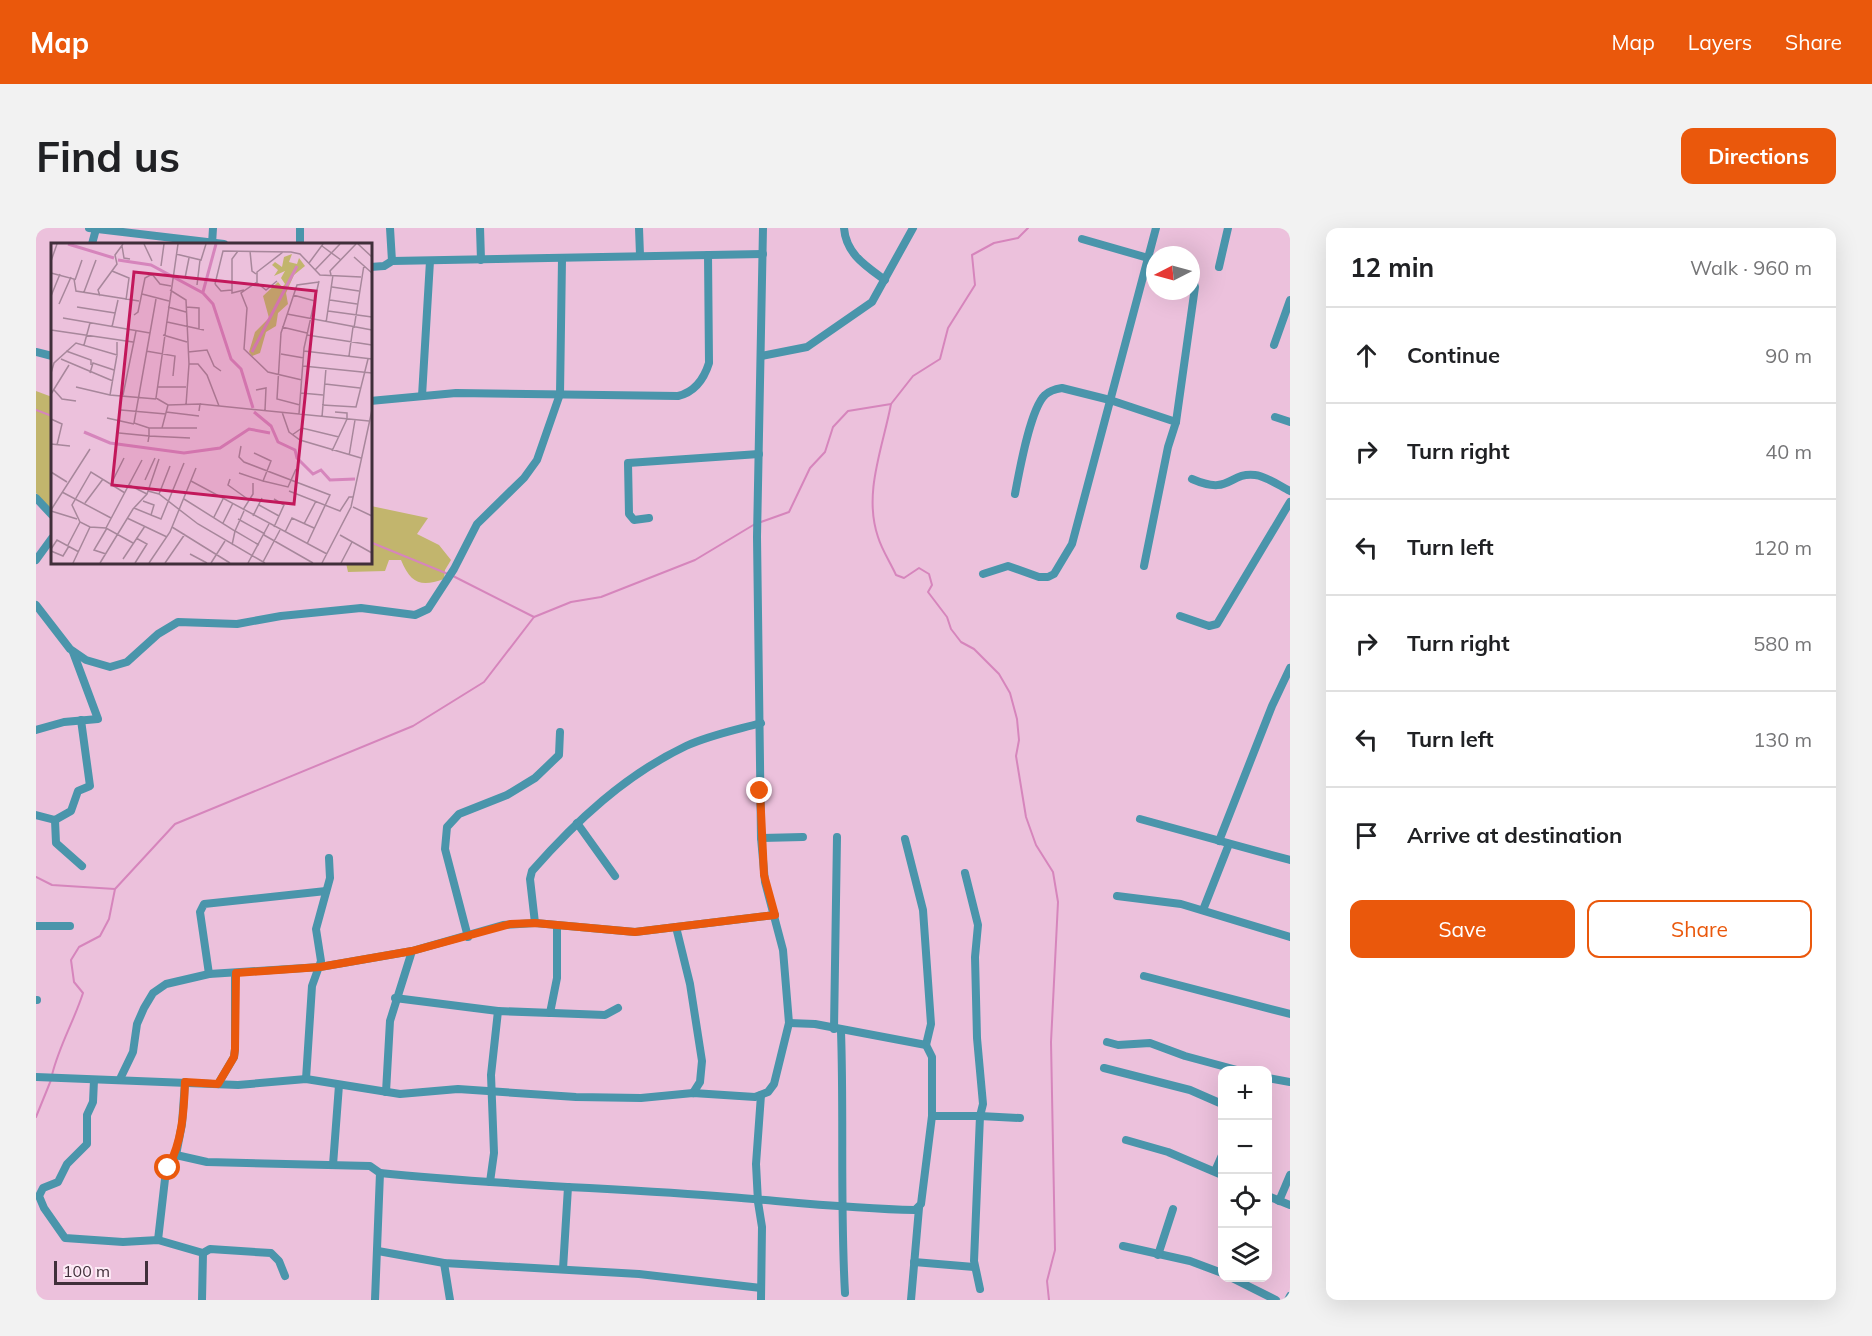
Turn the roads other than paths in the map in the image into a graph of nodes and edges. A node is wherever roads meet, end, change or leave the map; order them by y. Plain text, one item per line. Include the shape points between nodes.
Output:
1 (390, 228) edge
2 (480, 228) edge
3 (639, 228) edge
4 (763, 228) edge
5 (844, 228) edge
6 (913, 228) edge
7 (1156, 228) edge
8 (1228, 228) edge
9 (92, 229) edge
10 (1082, 239) dead end
11 (205, 243) edge
12 (1153, 246) edge
13 (763, 254) junction
14 (640, 255) junction
15 (708, 255) junction
16 (1146, 258) edge
17 (562, 259) junction
18 (481, 260) junction
19 (392, 261) junction
20 (430, 261) junction
21 (372, 267) edge
22 (1219, 267) dead end
23 (1146, 276) edge
24 (885, 280) junction
25 (1193, 300) edge
26 (1290, 300) edge
27 (1274, 345) dead end
28 (36, 352) edge
29 (51, 356) edge
30 (760, 356) junction
31 (560, 394) junction
32 (422, 396) junction
33 (1110, 400) junction
34 (372, 401) edge
35 (1275, 417) dead end
36 (1176, 422) junction
37 (1290, 422) edge
38 (759, 454) junction
39 (1192, 479) dead end
40 (1290, 491) edge
41 (1015, 494) dead end
42 (36, 498) edge
43 (1290, 502) edge
44 (51, 513) edge
45 (649, 518) dead end
46 (51, 539) edge
47 (36, 560) edge
48 (1144, 566) dead end
49 (983, 574) dead end
50 (36, 605) edge
51 (1180, 616) dead end
52 (73, 651) junction
53 (1290, 668) edge
54 (81, 720) junction
55 (761, 723) junction
56 (36, 730) edge
57 (560, 732) dead end
58 (36, 815) edge
59 (1140, 819) dead end
60 (55, 820) junction
61 (577, 823) junction
62 (803, 837) dead end
63 (837, 837) dead end
64 (761, 838) junction
65 (905, 839) dead end
66 (1219, 841) junction
67 (1229, 844) junction
68 (329, 858) dead end
69 (1290, 860) edge
70 (81, 866) dead end
71 (965, 873) dead end
72 (615, 876) dead end
73 (326, 891) junction
74 (1118, 896) dead end
75 (1203, 910) junction
76 (775, 915) junction
77 (535, 923) junction
78 (36, 926) edge
79 (70, 926) dead end
80 (557, 926) junction
81 (676, 927) junction
82 (468, 937) junction
83 (1290, 938) edge
84 (412, 951) junction
85 (320, 967) junction
86 (236, 973) junction
87 (209, 975) junction
88 (1144, 976) dead end
89 (395, 998) junction
90 (618, 1008) dead end
91 (498, 1011) junction
92 (550, 1013) junction
93 (1290, 1014) edge
94 (789, 1023) junction
95 (838, 1030) junction
96 (1107, 1042) dead end
97 (926, 1045) junction
98 (1220, 1066) edge
99 (1104, 1068) dead end
100 (36, 1077) edge
101 (120, 1079) junction
102 (306, 1079) junction
103 (1272, 1079) edge
104 (94, 1080) junction
105 (185, 1082) junction
106 (1290, 1082) edge
107 (218, 1084) junction
108 (339, 1085) junction
109 (492, 1090) junction
110 (386, 1092) junction
111 (693, 1093) junction
112 (761, 1095) junction
113 (1218, 1102) edge
114 (932, 1116) junction
115 (980, 1116) junction
116 (1020, 1118) dead end
117 (1126, 1140) dead end
118 (176, 1155) junction
119 (333, 1165) junction
120 (380, 1173) junction
121 (1218, 1173) edge
122 (1290, 1175) edge
123 (490, 1182) junction
124 (568, 1187) junction
125 (1272, 1198) edge
126 (1279, 1201) junction
127 (758, 1202) junction
128 (1290, 1205) edge
129 (842, 1208) junction
130 (919, 1208) junction
131 (1173, 1209) dead end
132 (158, 1240) junction
133 (1123, 1246) dead end
134 (378, 1251) junction
135 (203, 1252) junction
136 (1158, 1255) junction
137 (914, 1262) junction
138 (444, 1263) junction
139 (974, 1267) junction
140 (563, 1269) junction
141 (1218, 1272) edge
142 (285, 1276) dead end
143 (1240, 1282) edge
144 (761, 1288) junction
145 (980, 1289) dead end
146 (845, 1293) dead end
147 (202, 1300) edge
148 (375, 1300) edge
149 (450, 1300) edge
150 (761, 1300) edge
151 (911, 1300) edge
152 (1276, 1300) edge

1 - 19 street
2 - 18 street
3 - 14 street
4 - 13 street
5 - 24 street via 854,255
6 - 24 street
7 - 12 street
8 - 22 street
9 - 11 street
10 - 16 street
13 - 15 street
13 - 30 street
14 - 15 street
14 - 17 street
15 - 31 street via 708,363 696,387 678,396
17 - 18 street
17 - 31 street
18 - 20 street
19 - 20 street
19 - 21 street
20 - 32 street
23 - 33 street
24 - 30 street via 872,302 807,347
25 - 36 street
26 - 27 street
28 - 29 street
30 - 38 street
31 - 32 street
31 - 52 street via 537,460 524,478 481,518 454,569 422,613 408,615 367,607 237,624 178,622 118,667 95,664
32 - 34 street
33 - 36 street
33 - 41 street via 1062,388 1046,394 1029,431
33 - 49 street via 1072,544 1054,574 1039,577 1008,566
35 - 37 street
36 - 48 street
38 - 45 street via 628,463 629,514 634,520
38 - 55 street
39 - 40 street via 1217,487 1257,475
42 - 44 street
43 - 51 street via 1217,624 1209,626
46 - 47 street
50 - 52 street
52 - 54 street via 98,716 97,720
53 - 66 street
54 - 56 street
54 - 60 street via 90,786 78,791 71,811
55 - 61 street via 687,746 629,779
55 - 64 street
57 - 82 street via 559,755 535,778 507,795 459,814 447,827 446,849
58 - 60 street
59 - 66 street
60 - 70 street via 56,843
61 - 72 street
61 - 77 street via 532,871
62 - 64 street
63 - 95 street
64 - 76 street via 765,882
65 - 97 street via 923,910 931,1024
66 - 67 street
67 - 69 street
67 - 75 street
68 - 73 street
71 - 115 street via 978,925 975,957 983,1104
73 - 85 street via 316,929
73 - 87 street via 204,904 200,912
74 - 75 street
75 - 83 street
76 - 81 street
76 - 94 street via 783,950
77 - 80 street
77 - 82 street via 503,925
78 - 79 street
80 - 81 street via 635,932
80 - 92 street via 557,978
81 - 111 street via 702,1061 700,1082
82 - 84 street
84 - 85 street
84 - 89 street
85 - 86 street
85 - 102 street via 312,986
86 - 87 street
86 - 107 street via 234,1057
87 - 101 street via 166,984 153,993 137,1024 133,1052
88 - 93 street
89 - 91 street
89 - 110 street
90 - 92 street via 605,1015
91 - 92 street
91 - 109 street
94 - 95 street
94 - 112 street via 774,1084
95 - 97 street
95 - 129 street via 844,1122
96 - 98 street via 1118,1046 1150,1043
97 - 114 street via 932,1057
99 - 113 street via 1190,1090
100 - 104 street
101 - 104 street
101 - 105 street
102 - 107 street
102 - 108 street
103 - 106 street
104 - 132 street via 86,1146 67,1164 58,1182 42,1189 39,1199 65,1238
105 - 107 street
105 - 118 street
108 - 110 street
108 - 119 street
109 - 110 street
109 - 111 street via 620,1098
109 - 123 street via 494,1153
111 - 112 street
112 - 127 street via 756,1164
114 - 115 street
114 - 130 street
115 - 116 street
115 - 139 street
117 - 121 street
118 - 119 street via 207,1162
118 - 132 street via 165,1179
119 - 120 street via 370,1166
120 - 123 street
120 - 134 street
122 - 126 street
123 - 124 street
124 - 127 street
124 - 140 street
125 - 126 street
126 - 128 street
127 - 129 street
127 - 144 street via 762,1227
129 - 130 street
129 - 146 street
130 - 137 street
131 - 136 street
132 - 135 street
133 - 136 street
134 - 138 street
134 - 148 street
135 - 142 street via 210,1249 271,1253
135 - 147 street
136 - 141 street
137 - 139 street
137 - 151 street
138 - 140 street
138 - 149 street
139 - 145 street
140 - 144 street
143 - 152 street
144 - 150 street

